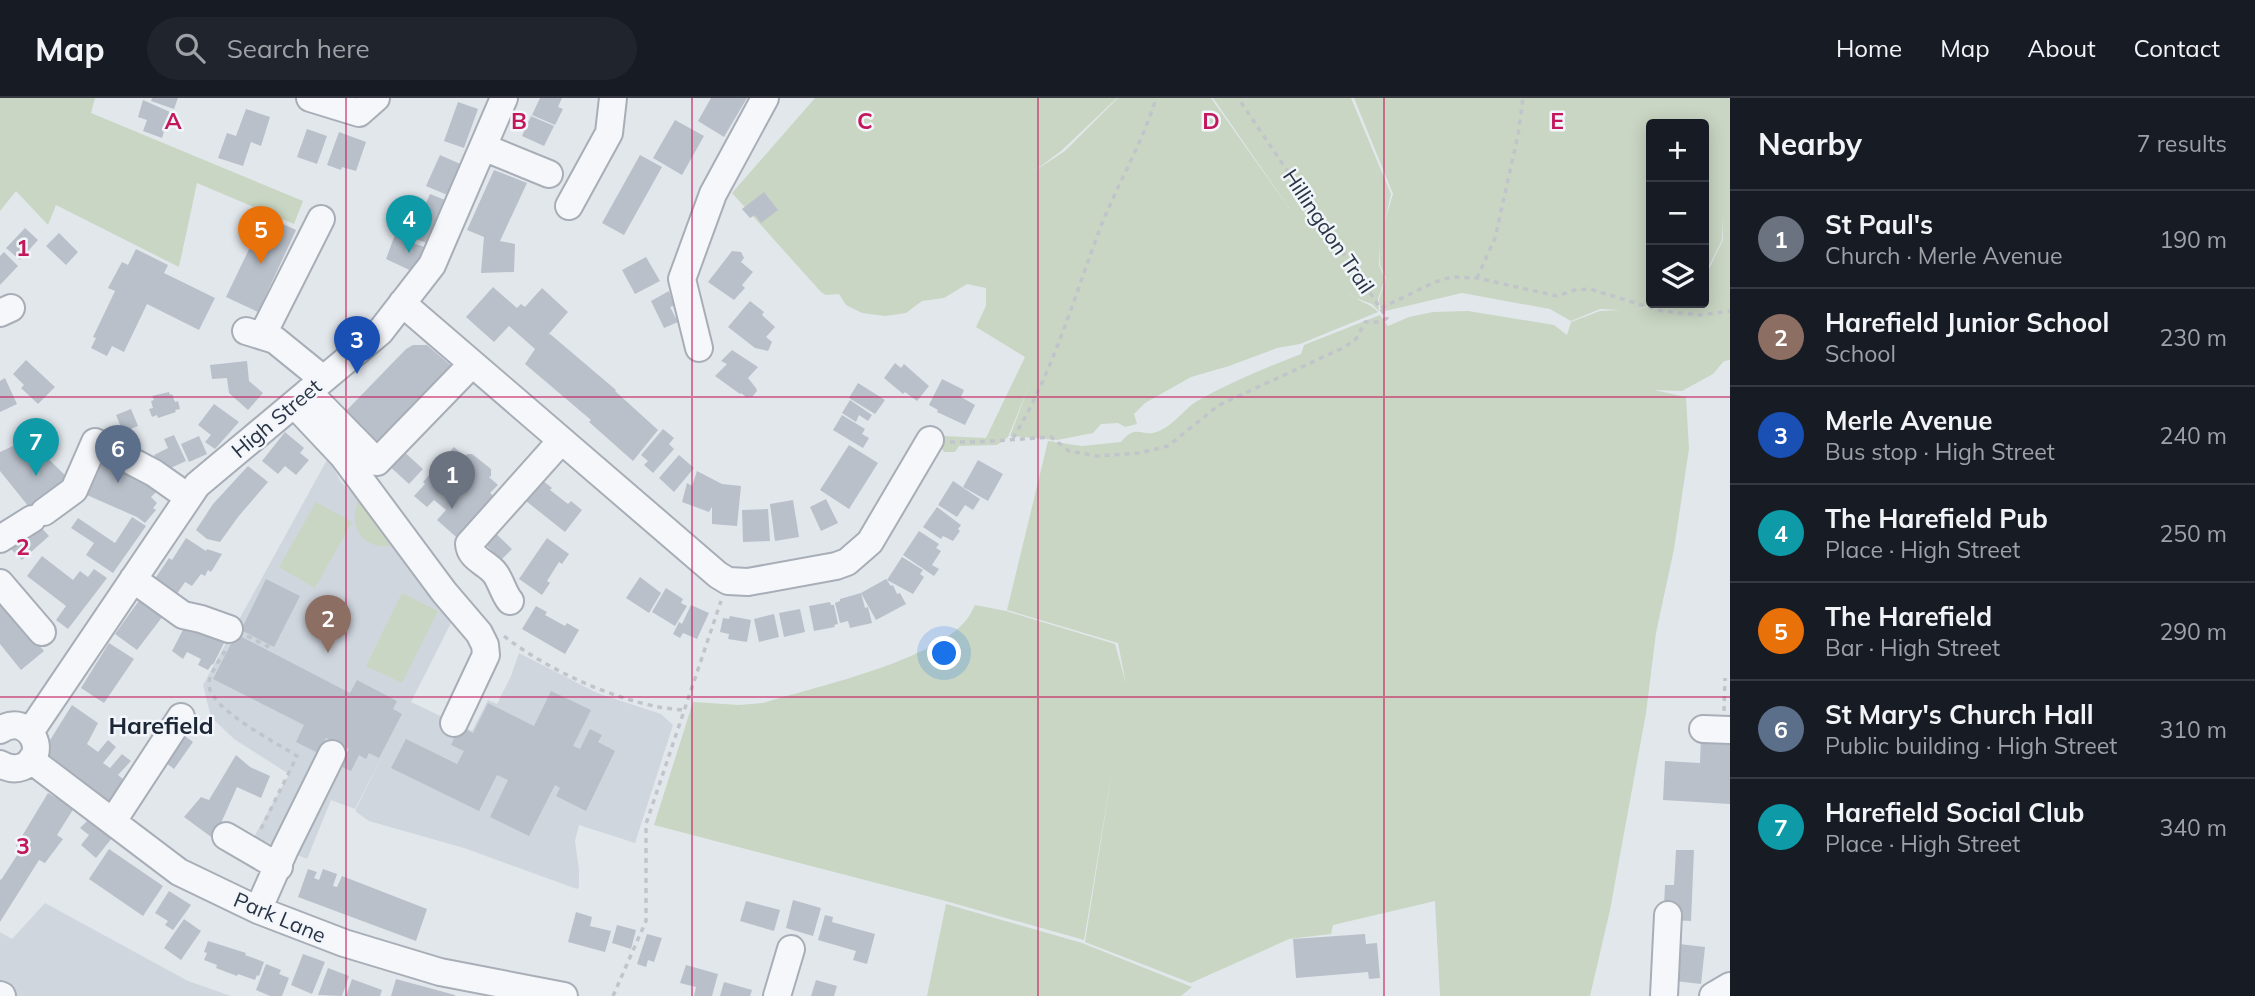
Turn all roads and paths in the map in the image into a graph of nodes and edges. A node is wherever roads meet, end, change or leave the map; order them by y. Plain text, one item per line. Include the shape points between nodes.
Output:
1 (310, 98) edge
2 (376, 98) edge
3 (504, 98) edge
4 (613, 98) edge
5 (765, 98) edge
6 (1156, 98) edge
7 (1238, 98) edge
8 (1523, 98) edge
9 (483, 147) junction
10 (549, 174) dead end
11 (569, 206) dead end
12 (321, 219) dead end
13 (1477, 278) junction
14 (402, 303) junction
15 (1381, 308) junction
16 (1730, 311) edge
17 (699, 348) dead end
18 (472, 364) junction
19 (308, 392) junction
20 (1013, 438) junction
21 (930, 440) joint
22 (561, 441) junction
23 (188, 497) junction
24 (0, 539) edge
25 (133, 579) junction
26 (728, 581) junction
27 (0, 583) edge
28 (510, 601) dead end
29 (42, 632) dead end
30 (230, 637) junction
31 (273, 649) dead end
32 (1725, 678) dead end
33 (181, 717) dead end
34 (454, 723) dead end
35 (1, 727) edge
36 (1719, 730) edge
37 (30, 732) junction
38 (332, 754) dead end
39 (31, 761) junction
40 (0, 764) edge
41 (113, 821) junction
42 (226, 836) dead end
43 (257, 838) dead end
44 (279, 867) junction
45 (258, 910) junction
46 (1668, 915) dead end
47 (791, 949) dead end
48 (1730, 986) edge
49 (564, 996) edge
50 (613, 996) edge
51 (777, 996) edge
52 (1664, 996) edge
53 (1713, 996) edge

1 - 2 street via 359,113
3 - 9 street, High Street
4 - 11 street via 609,133
5 - 17 street via 713,194 682,279
6 - 20 path via 1102,223 1054,355
7 - 15 path, Hillingdon Trail
8 - 13 path via 1495,237
9 - 10 street
9 - 14 street, High Street via 432,265
12 - 19 street via 254,333 275,340
13 - 15 path, Hillingdon Trail via 1435,282
13 - 16 path, Hillingdon Trail via 1557,296 1590,289 1662,311 1700,315
14 - 18 street
14 - 19 street, High Street via 380,332
15 - 20 path via 1387,318 1365,322 1356,339 1345,347 1219,405 1168,446 1097,456 1069,452 1051,436
18 - 19 street via 377,462
18 - 22 street
19 - 23 street, High Street
19 - 34 street via 343,456 444,593 480,633 485,655
20 - 21 path
21 - 26 street via 870,542 848,562 748,582
22 - 26 street
22 - 28 street via 469,544 471,553 496,574
23 - 24 street via 95,442 74,490
23 - 25 street, High Street
25 - 30 street via 183,615 201,619
25 - 37 street, High Street
26 - 50 path via 646,824 646,921
27 - 29 street
30 - 31 path
30 - 43 path via 209,681 213,697 227,712 297,756
32 - 36 path
33 - 41 street
35 - 37 street via 17,725
37 - 39 street via 36,749
38 - 44 street
39 - 40 street via 13,769
39 - 41 street, Park Lane
41 - 45 street, Park Lane via 179,872
42 - 44 street
44 - 45 street
45 - 49 street, Park Lane via 344,943 440,972
46 - 52 street
47 - 51 street
48 - 53 street

